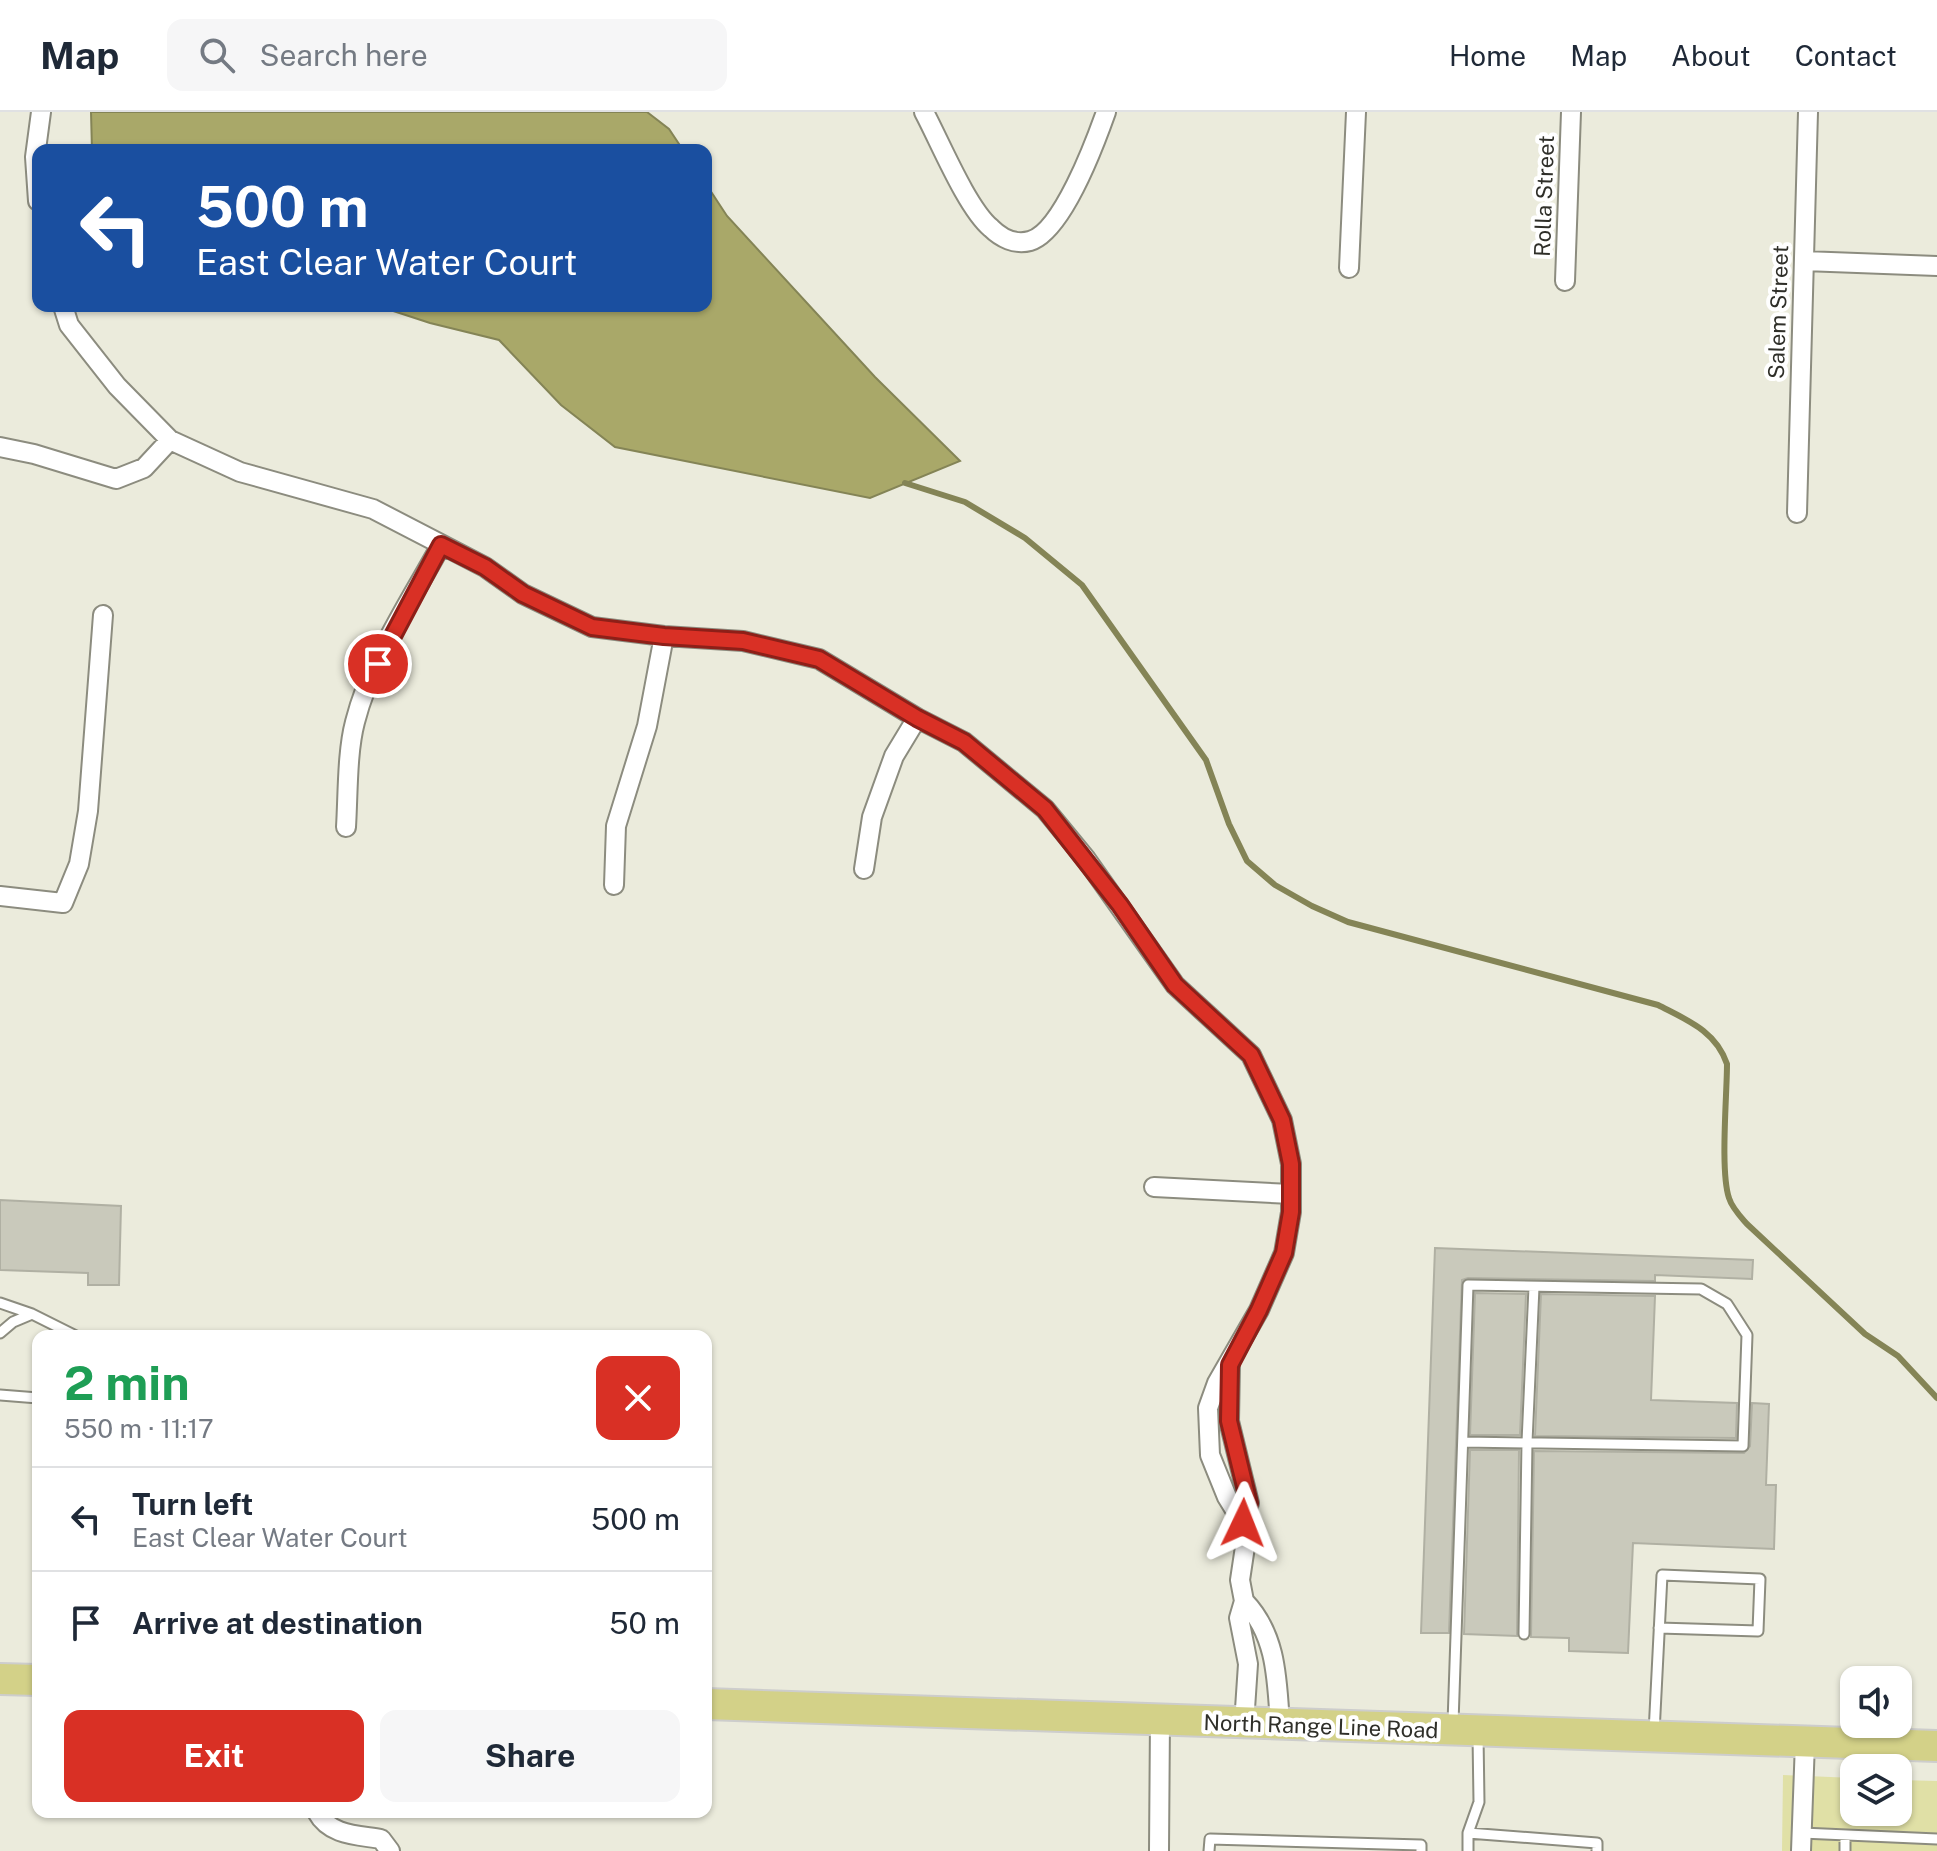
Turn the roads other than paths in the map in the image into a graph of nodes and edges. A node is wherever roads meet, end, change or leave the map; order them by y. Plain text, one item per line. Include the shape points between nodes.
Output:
1 (41, 112) edge
2 (924, 112) edge
3 (1106, 112) edge
4 (1356, 112) edge
5 (1571, 112) edge
6 (1808, 112) edge
7 (37, 144) edge
8 (1804, 261) junction
9 (1937, 266) edge
10 (1349, 268) dead end
11 (1565, 281) dead end
12 (65, 312) edge
13 (170, 440) junction
14 (0, 447) edge
15 (1797, 513) dead end
16 (441, 545) junction
17 (103, 615) dead end
18 (664, 636) junction
19 (917, 718) junction
20 (346, 827) dead end
21 (864, 869) dead end
22 (614, 885) dead end
23 (0, 896) edge
24 (1154, 1187) dead end
25 (1291, 1194) junction
26 (1534, 1287) junction
27 (0, 1303) edge
28 (32, 1314) junction
29 (64, 1330) edge
30 (0, 1333) edge
31 (0, 1395) edge
32 (32, 1398) edge
33 (1463, 1442) junction
34 (1527, 1442) junction
35 (1244, 1601) junction
36 (1659, 1628) junction
37 (1524, 1634) dead end
38 (0, 1679) edge
39 (32, 1680) edge
40 (712, 1704) edge
41 (1160, 1719) junction
42 (1244, 1724) junction
43 (1280, 1725) junction
44 (1465, 1731) junction
45 (1654, 1737) junction
46 (1805, 1742) junction
47 (1937, 1746) edge
48 (320, 1818) edge
49 (1468, 1833) junction
50 (1845, 1836) junction
51 (1937, 1839) edge
52 (1802, 1842) edge
53 (390, 1851) edge
54 (1159, 1851) edge
55 (1209, 1851) edge
56 (1421, 1851) edge
57 (1468, 1851) edge
58 (1597, 1851) edge
59 (1845, 1851) edge

1 - 7 street
2 - 3 street via 973,207 990,228 1011,241 1031,241 1053,225
4 - 10 street
5 - 11 street, Rolla Street
6 - 8 street, Salem Street
8 - 9 street
8 - 15 street, Salem Street
12 - 13 street via 69,325 117,386
13 - 14 street via 144,468 116,479
13 - 16 street via 240,472 373,509
16 - 18 street via 592,627
16 - 20 street via 390,638 354,725
17 - 23 street via 79,864 63,903
18 - 19 street via 743,641 819,659
18 - 22 street via 647,726 616,826
19 - 21 street via 894,756 872,817
19 - 25 street via 964,742 1045,809 1175,985 1251,1055 1282,1120
24 - 25 street
25 - 35 street via 1284,1253 1208,1408 1210,1455 1243,1523
26 - 33 lane via 1468,1285
26 - 34 lane
26 - 34 lane via 1701,1289 1727,1304 1747,1335 1743,1446
27 - 28 lane
28 - 29 lane
28 - 30 lane
31 - 32 lane
33 - 34 lane
33 - 44 lane
34 - 37 lane
35 - 42 street via 1239,1618 1248,1664
35 - 43 street via 1268,1636
36 - 36 lane via 1662,1575 1760,1579 1758,1631
36 - 45 lane
38 - 39 main road
40 - 41 main road, North Range Line Road
41 - 42 main road, North Range Line Road
41 - 54 street
42 - 43 main road, North Range Line Road
43 - 44 main road, North Range Line Road
44 - 45 main road, North Range Line Road
44 - 49 lane via 1479,1802
45 - 46 main road, North Range Line Road
46 - 47 main road, North Range Line Road
46 - 52 street
48 - 53 street via 340,1833 381,1839
49 - 57 lane
49 - 58 lane via 1597,1843
50 - 51 lane
50 - 52 lane
50 - 59 lane
55 - 56 lane via 1210,1839 1421,1845

